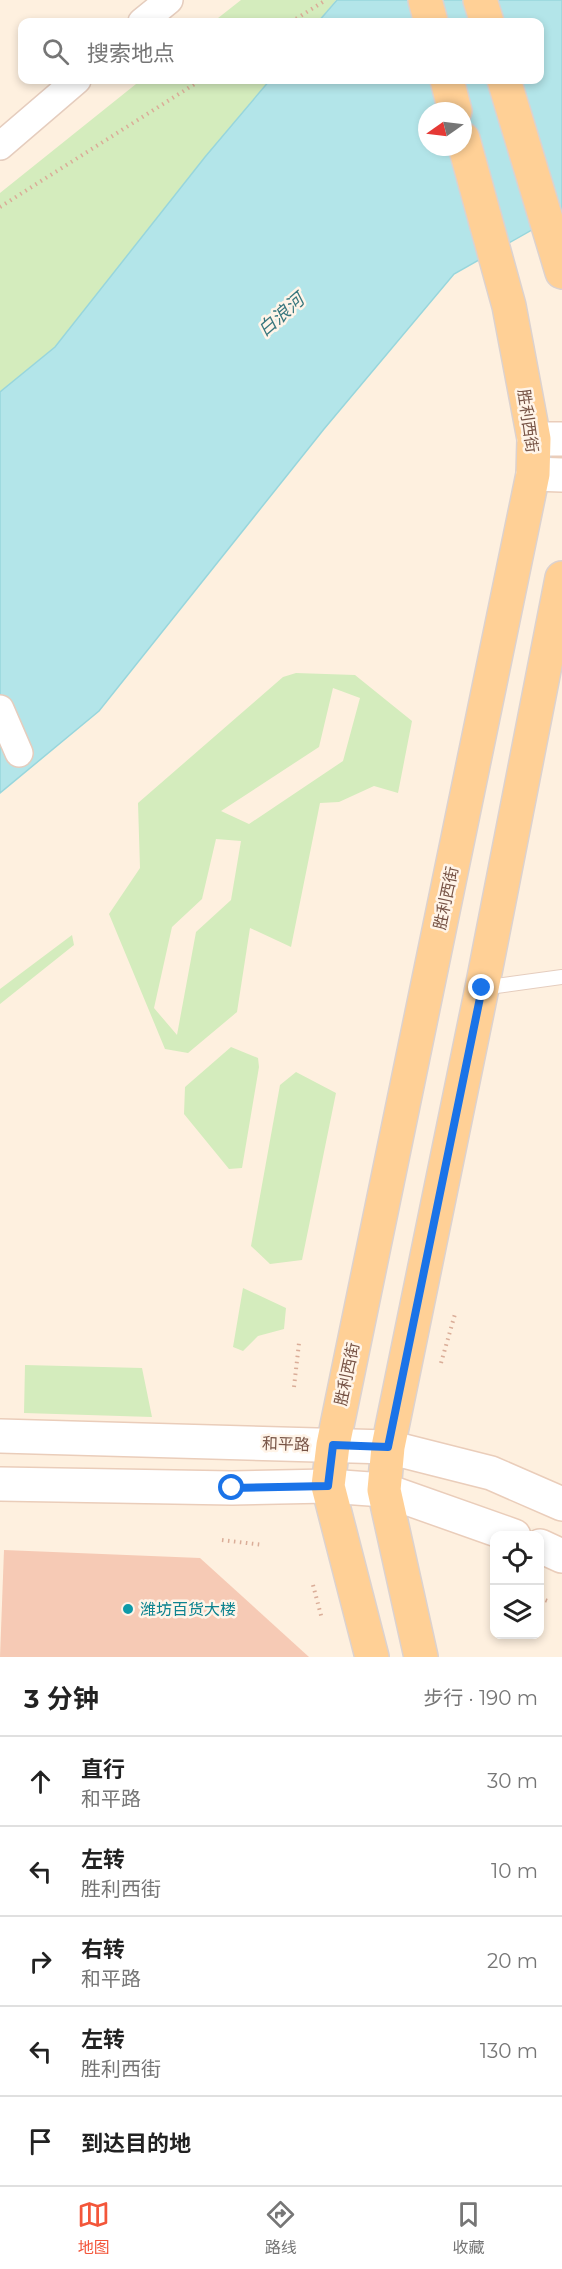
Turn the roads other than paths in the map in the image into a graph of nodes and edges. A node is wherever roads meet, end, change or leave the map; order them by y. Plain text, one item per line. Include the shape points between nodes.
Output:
1 (169, 0) edge
2 (425, 0) edge
3 (480, 0) edge
4 (147, 18) edge
5 (430, 18) edge
6 (486, 18) edge
7 (71, 84) edge
8 (448, 84) edge
9 (505, 84) edge
10 (453, 102) edge
11 (0, 146) edge
12 (468, 156) edge
13 (562, 272) edge
14 (548, 439) edge
15 (548, 475) edge
16 (562, 578) edge
17 (0, 709) edge
18 (19, 753) dead end
19 (562, 977) edge
20 (482, 988) junction
21 (0, 1436) edge
22 (333, 1445) junction
23 (388, 1447) junction
24 (0, 1484) edge
25 (328, 1486) junction
26 (384, 1490) junction
27 (562, 1504) edge
28 (500, 1531) edge
29 (544, 1548) edge
30 (562, 1556) edge
31 (372, 1657) edge
32 (421, 1657) edge

1 - 4 street
2 - 5 main road
3 - 6 main road
7 - 11 street
8 - 10 main road
9 - 13 main road
12 - 14 main road, 胜利西街
14 - 15 main road, 胜利西街
15 - 22 main road, 胜利西街
16 - 20 main road
17 - 18 street
19 - 20 lane
20 - 23 main road
21 - 22 main road, 和平路
22 - 23 main road, 和平路
22 - 25 main road, 胜利西街
23 - 26 main road
23 - 27 main road, 和平路 via 491,1473
24 - 25 main road
25 - 26 main road
25 - 31 main road, 胜利西街
26 - 28 main road
26 - 32 main road
29 - 30 main road

